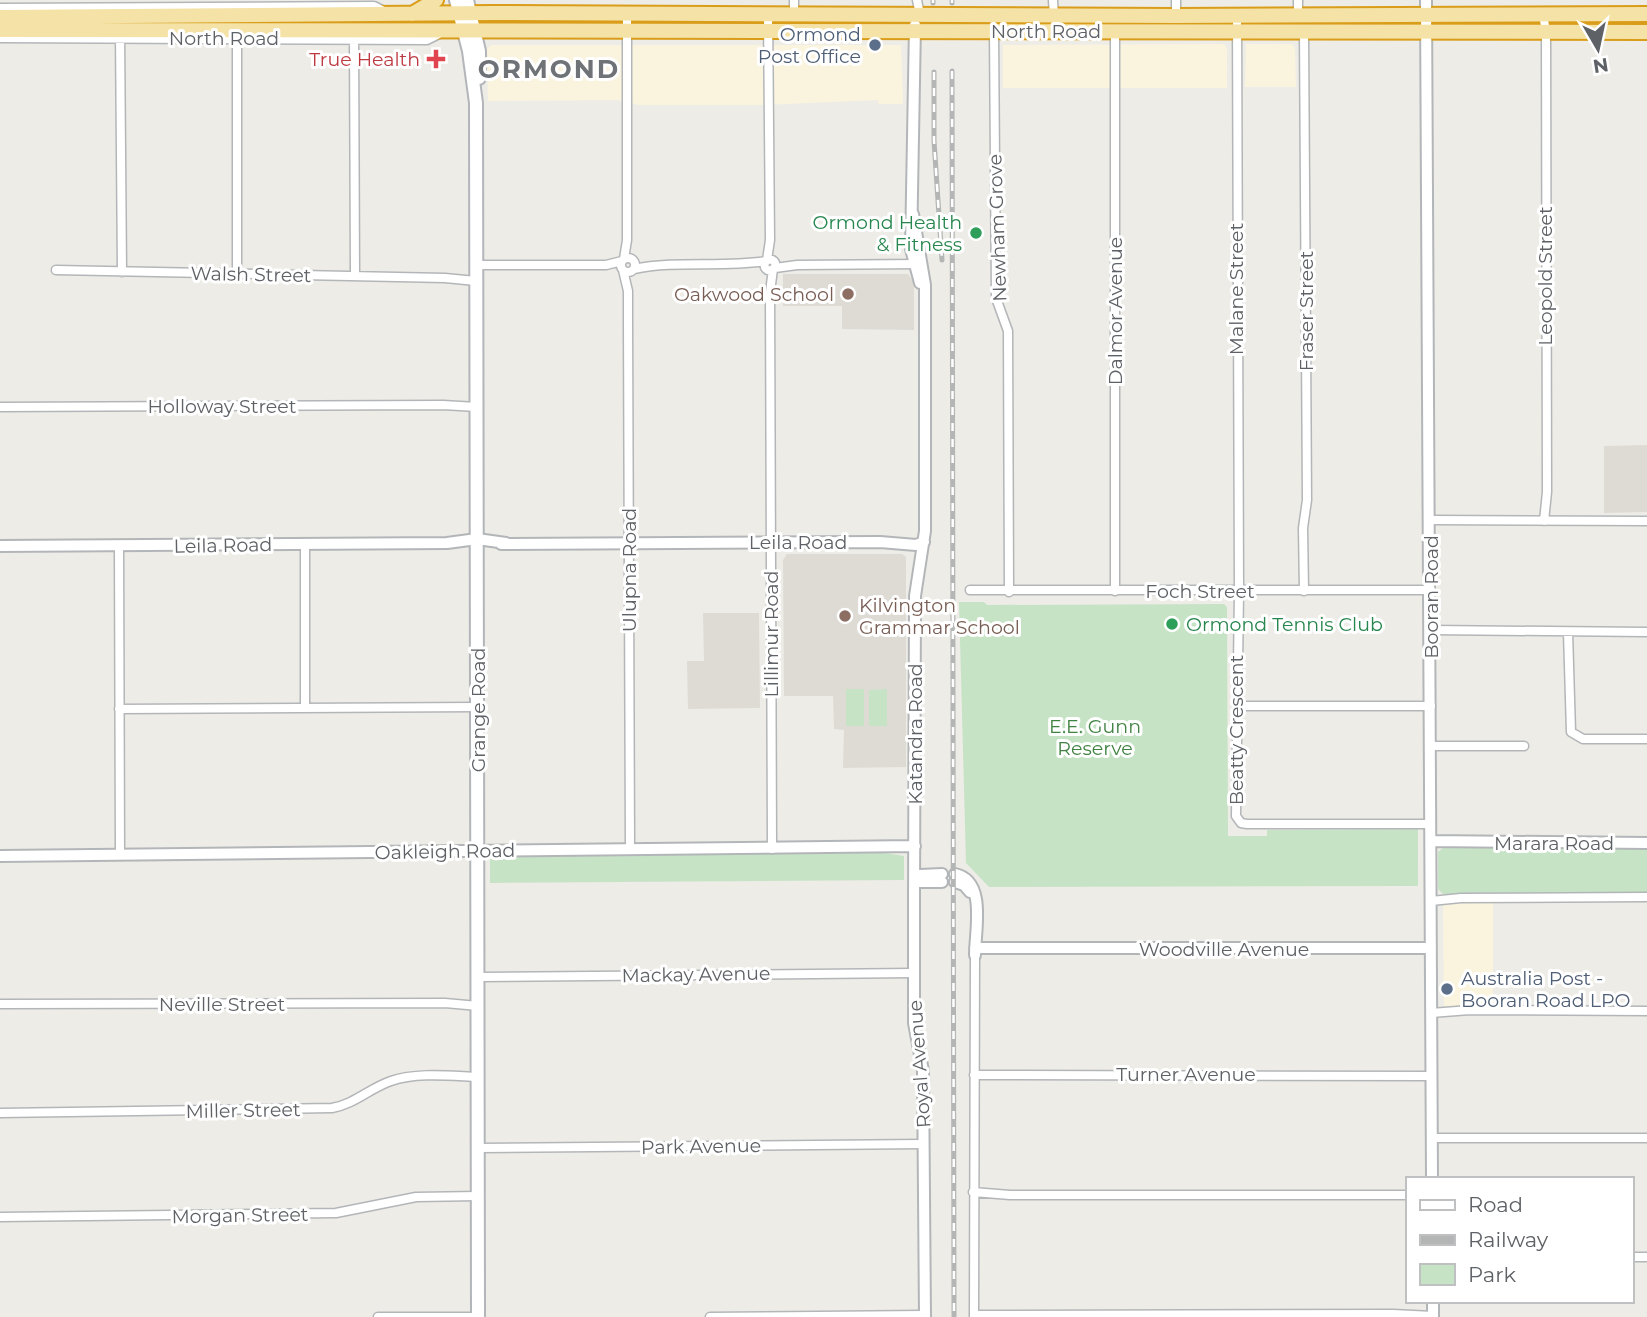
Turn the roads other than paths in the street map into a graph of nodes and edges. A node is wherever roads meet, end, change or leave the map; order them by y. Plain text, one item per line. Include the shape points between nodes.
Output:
1 (436, 0) edge
2 (917, 0) edge
3 (1053, 0) edge
4 (1176, 0) edge
5 (1298, 0) edge
6 (463, 7) edge
7 (794, 7) edge
8 (1426, 7) edge
9 (0, 8) edge
10 (190, 13) edge
11 (520, 13) junction
12 (627, 14) junction
13 (768, 14) junction
14 (1543, 14) junction
15 (1647, 14) edge
16 (393, 15) junction
17 (412, 15) junction
18 (916, 15) junction
19 (1374, 15) junction
20 (1054, 16) junction
21 (1177, 16) junction
22 (1237, 16) junction
23 (1298, 16) junction
24 (0, 17) edge
25 (354, 28) junction
26 (0, 30) edge
27 (470, 31) junction
28 (521, 31) junction
29 (627, 31) junction
30 (768, 31) junction
31 (912, 31) junction
32 (994, 31) junction
33 (1054, 31) junction
34 (1115, 31) junction
35 (1237, 31) junction
36 (1304, 32) junction
37 (1374, 32) junction
38 (1427, 32) junction
39 (1543, 32) junction
40 (1647, 32) edge
41 (237, 33) junction
42 (120, 34) junction
43 (0, 38) edge
44 (919, 264) junction
45 (628, 265) junction
46 (770, 265) junction
47 (57, 271) dead end
48 (122, 272) junction
49 (237, 274) junction
50 (476, 274) junction
51 (355, 276) junction
52 (477, 405) junction
53 (0, 407) edge
54 (1547, 521) junction
55 (1647, 521) edge
56 (1431, 523) junction
57 (629, 542) junction
58 (771, 542) junction
59 (920, 542) junction
60 (477, 543) junction
61 (305, 544) junction
62 (0, 546) edge
63 (119, 546) junction
64 (970, 590) dead end
65 (1431, 590) junction
66 (1115, 591) junction
67 (1237, 591) junction
68 (1304, 591) junction
69 (1009, 592) junction
70 (1568, 632) junction
71 (1647, 632) edge
72 (1431, 633) junction
73 (1237, 706) junction
74 (1431, 706) junction
75 (478, 707) junction
76 (305, 708) junction
77 (119, 709) junction
78 (1647, 739) edge
79 (1431, 746) junction
80 (1524, 746) dead end
81 (1431, 824) junction
82 (1647, 843) edge
83 (1431, 844) junction
84 (630, 849) junction
85 (772, 849) junction
86 (915, 849) junction
87 (478, 851) junction
88 (120, 855) junction
89 (0, 856) edge
90 (914, 878) junction
91 (942, 878) dead end
92 (955, 878) dead end
93 (1431, 898) junction
94 (1647, 898) edge
95 (1430, 948) junction
96 (975, 951) junction
97 (914, 973) junction
98 (478, 977) junction
99 (478, 1003) junction
100 (0, 1004) edge
101 (1431, 1010) junction
102 (1647, 1011) edge
103 (1432, 1074) junction
104 (974, 1075) junction
105 (478, 1077) junction
106 (0, 1112) edge
107 (1432, 1138) junction
108 (1647, 1139) edge
109 (924, 1144) junction
110 (478, 1148) junction
111 (1432, 1177) edge
112 (1406, 1194) edge
113 (972, 1195) junction
114 (478, 1196) junction
115 (0, 1217) edge
116 (1433, 1311) edge
117 (925, 1316) edge
118 (974, 1316) edge
119 (378, 1317) edge
120 (476, 1317) edge
121 (710, 1317) edge

1 - 17 highway
2 - 18 street
3 - 20 street
4 - 21 street
5 - 23 street
6 - 11 highway, North Road
6 - 17 highway, North Road
6 - 27 main road, Grange Road
7 - 13 highway, North Road
7 - 18 highway, North Road
8 - 14 highway, North Road
8 - 19 highway, North Road
8 - 38 street, Booran Road
9 - 10 street, North Road
10 - 16 street, North Road via 373,6
10 - 24 highway, North Road
10 - 25 highway, North Road
10 - 41 highway, North Road
10 - 42 highway, North Road
11 - 12 highway, North Road via 562,8
11 - 28 highway
12 - 13 highway, North Road via 670,8
12 - 29 street, Ulupna Road
13 - 30 street, Lillimur Road
14 - 15 highway, North Road
14 - 39 street, Leopold Street
16 - 17 highway, North Road
16 - 25 highway, North Road
18 - 20 highway, North Road
18 - 31 street, Katandra Road
19 - 23 highway, North Road
19 - 37 highway
20 - 21 highway, North Road
20 - 33 street
21 - 22 highway, North Road
22 - 23 highway, North Road
22 - 35 street, Malane Street
25 - 27 highway, North Road
25 - 41 highway, North Road
25 - 51 street
26 - 42 highway, North Road
27 - 28 highway, North Road
27 - 50 main road, Grange Road via 476,103
28 - 29 highway, North Road
29 - 30 highway, North Road
29 - 45 street, Ulupna Road
30 - 31 highway, North Road
30 - 46 street, Lillimur Road
31 - 32 highway, North Road
31 - 44 street, Katandra Road via 913,214
32 - 33 highway, North Road
32 - 69 street, Newham Grove via 996,298 1008,331
33 - 34 highway, North Road
34 - 35 highway, North Road
34 - 66 street, Dalmor Avenue
35 - 36 highway, North Road
35 - 67 street, Malane Street
36 - 37 highway, North Road
36 - 68 street, Fraser Street
37 - 38 highway, North Road
38 - 39 highway, North Road
38 - 56 street, Booran Road
39 - 40 highway, North Road
39 - 54 street, Leopold Street
41 - 42 street, North Road
41 - 49 street
42 - 43 street, North Road
42 - 48 street
44 - 46 street, Walsh Street
44 - 59 street, Katandra Road via 924,523
45 - 46 street, Walsh Street
45 - 50 street, Walsh Street
45 - 57 street, Ulupna Road
46 - 58 street, Lillimur Road
47 - 48 street, Walsh Street
48 - 49 street, Walsh Street
49 - 51 street, Walsh Street
50 - 51 street, Walsh Street
50 - 52 main road, Grange Road
52 - 53 street, Holloway Street
52 - 60 main road, Grange Road
54 - 55 street
54 - 56 street
56 - 65 street, Booran Road
57 - 58 street, Leila Road
57 - 60 street, Leila Road
57 - 84 street, Ulupna Road
58 - 59 street, Leila Road
58 - 85 street, Lillimur Road
59 - 86 street, Katandra Road
60 - 61 street, Leila Road
60 - 75 main road, Grange Road
61 - 63 street, Leila Road
61 - 76 street
62 - 63 street, Leila Road
63 - 77 street
64 - 69 street, Foch Street
65 - 68 street, Foch Street
65 - 72 street, Booran Road
66 - 67 street, Foch Street
66 - 69 street, Foch Street
67 - 68 street, Foch Street
67 - 73 street, Beatty Crescent
70 - 71 street
70 - 72 street
70 - 78 street via 1571,732 1583,739
72 - 74 street, Booran Road
73 - 74 street
73 - 81 street, Beatty Crescent via 1236,813 1241,822
74 - 79 street, Booran Road
75 - 76 street
75 - 87 main road, Grange Road
76 - 77 street
77 - 88 street
79 - 80 street
79 - 81 street, Booran Road
81 - 83 street, Booran Road
82 - 83 street, Marara Road
83 - 93 street, Booran Road
84 - 85 street, Oakleigh Road
84 - 87 street, Oakleigh Road
85 - 86 street, Oakleigh Road
86 - 90 street, Royal Avenue
87 - 88 street, Oakleigh Road
87 - 98 main road, Grange Road
88 - 89 street, Oakleigh Road
90 - 91 street
90 - 97 street, Royal Avenue
92 - 96 street via 975,900
93 - 94 street
93 - 95 street, Booran Road
95 - 96 street, Woodville Avenue
95 - 101 street, Booran Road
96 - 104 street
97 - 98 street, Mackay Avenue
97 - 109 street, Royal Avenue
98 - 99 main road, Grange Road
99 - 100 street, Neville Street
99 - 105 main road, Grange Road
101 - 102 street
101 - 103 street, Booran Road
103 - 104 street, Turner Avenue
103 - 107 street, Booran Road
104 - 113 street
105 - 106 street, Miller Street via 398,1079 332,1108
105 - 110 main road, Grange Road
107 - 108 street
107 - 111 street, Booran Road
109 - 110 street, Park Avenue
109 - 117 street, Royal Avenue
110 - 114 main road, Grange Road
112 - 113 street
113 - 118 street
114 - 115 street, Morgan Street via 416,1197 331,1214
114 - 120 main road, Grange Road
116 - 118 street
117 - 121 street
119 - 120 street

